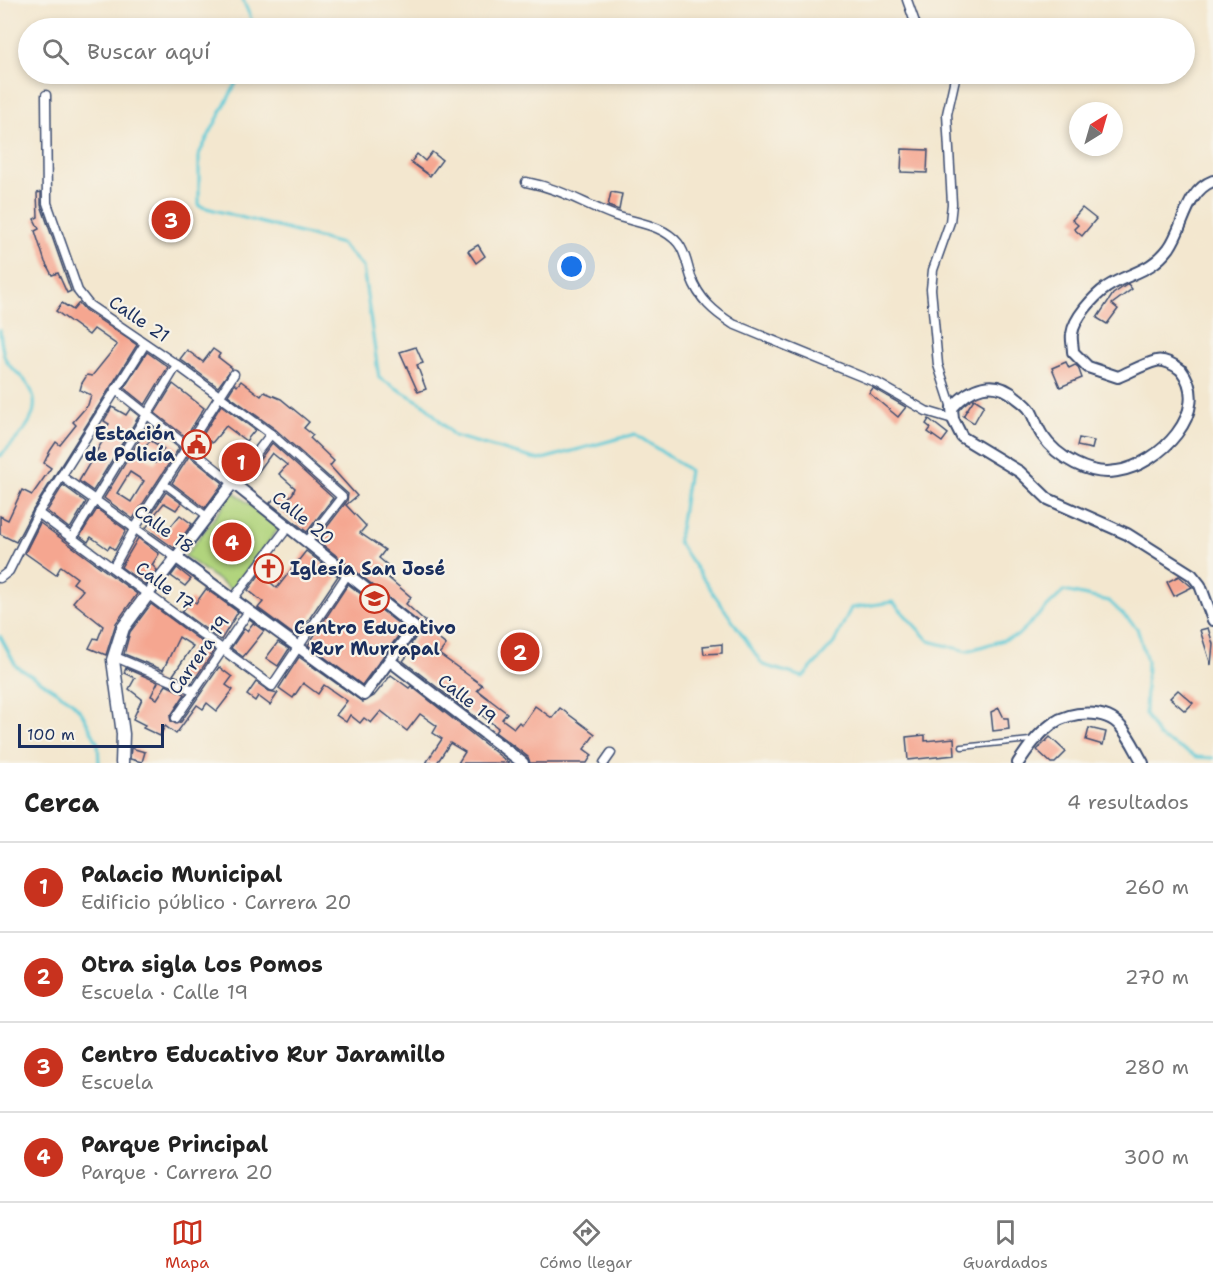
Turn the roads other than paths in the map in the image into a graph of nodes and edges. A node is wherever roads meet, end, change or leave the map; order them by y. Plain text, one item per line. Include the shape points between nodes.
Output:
1 (907, 0) edge
2 (913, 18) edge
3 (954, 84) edge
4 (46, 95) dead end
5 (1213, 181) edge
6 (526, 182) dead end
7 (145, 344) junction
8 (177, 365) junction
9 (234, 374) dead end
10 (115, 389) junction
11 (218, 396) junction
12 (952, 414) junction
13 (147, 415) junction
14 (271, 434) junction
15 (186, 446) junction
16 (60, 476) junction
17 (163, 483) junction
18 (233, 483) junction
19 (96, 499) junction
20 (38, 513) junction
21 (208, 518) junction
22 (288, 526) junction
23 (135, 528) junction
24 (72, 538) junction
25 (307, 542) junction
26 (178, 559) junction
27 (113, 568) junction
28 (347, 574) junction
29 (0, 578) edge
30 (148, 594) junction
31 (233, 599) junction
32 (249, 611) junction
33 (1213, 620) edge
34 (298, 646) junction
35 (222, 650) junction
36 (113, 656) junction
37 (390, 661) junction
38 (193, 690) junction
39 (176, 718) dead end
40 (1033, 740) junction
41 (962, 747) dead end
42 (611, 753) dead end
43 (122, 763) edge
44 (523, 763) edge
45 (604, 763) edge
46 (1018, 763) edge
47 (1143, 763) edge

1 - 2 street
3 - 12 street via 947,114 952,204 931,289 938,365
4 - 7 street, Calle 21 via 47,202 78,291 88,305
5 - 12 street via 1204,184 1188,206 1170,246 1158,261 1107,287 1077,318 1072,334 1073,352 1088,367 1118,377 1158,360 1176,365 1192,380 1198,398 1190,425 1160,454 1133,469 1112,472 1073,463 1042,436 1029,408 1008,390 985,385 965,393
6 - 12 street via 577,197 666,233 682,249 704,301 733,324 877,383 926,411
7 - 8 street, Calle 21
7 - 10 street
8 - 11 street, Calle 21
8 - 13 street
9 - 11 street
10 - 13 street, Calle 20
10 - 16 street
11 - 14 street, Calle 21
11 - 15 street
12 - 33 street via 962,437 1020,472 1048,499 1127,534 1192,575 1200,585
13 - 15 street, Calle 20
13 - 19 street
14 - 18 street
14 - 25 street, Calle 21 via 342,497
15 - 17 street
15 - 18 street, Calle 20
16 - 19 street, Calle 18
16 - 20 street
17 - 21 street
17 - 23 street
18 - 21 street
18 - 22 street, Calle 20
19 - 23 street, Calle 18
19 - 24 street
20 - 24 street, Calle 17
20 - 29 street via 9,570
21 - 26 street
22 - 25 street, Calle 20
22 - 31 street, Carrera 19
23 - 26 street, Calle 18
23 - 27 street
24 - 27 street, Calle 17
25 - 28 street, Calle 20
26 - 30 street
26 - 31 street, Calle 18
27 - 30 street, Calle 17
28 - 34 street
28 - 37 street, Calle 20 via 414,627
30 - 35 street, Calle 17
30 - 36 main road via 123,628
31 - 32 street, Calle 18
32 - 34 street, Calle 18
32 - 35 street, Carrera 19
34 - 35 street, Calle 17 via 272,686
34 - 37 street, Calle 18 via 364,695
35 - 38 street, Carrera 19
36 - 38 street
36 - 43 main road via 123,734
37 - 44 street, Calle 19
38 - 39 street, Carrera 19
40 - 41 lane
40 - 46 street
40 - 47 street via 1054,722 1095,714 1111,718 1122,727
42 - 45 street

